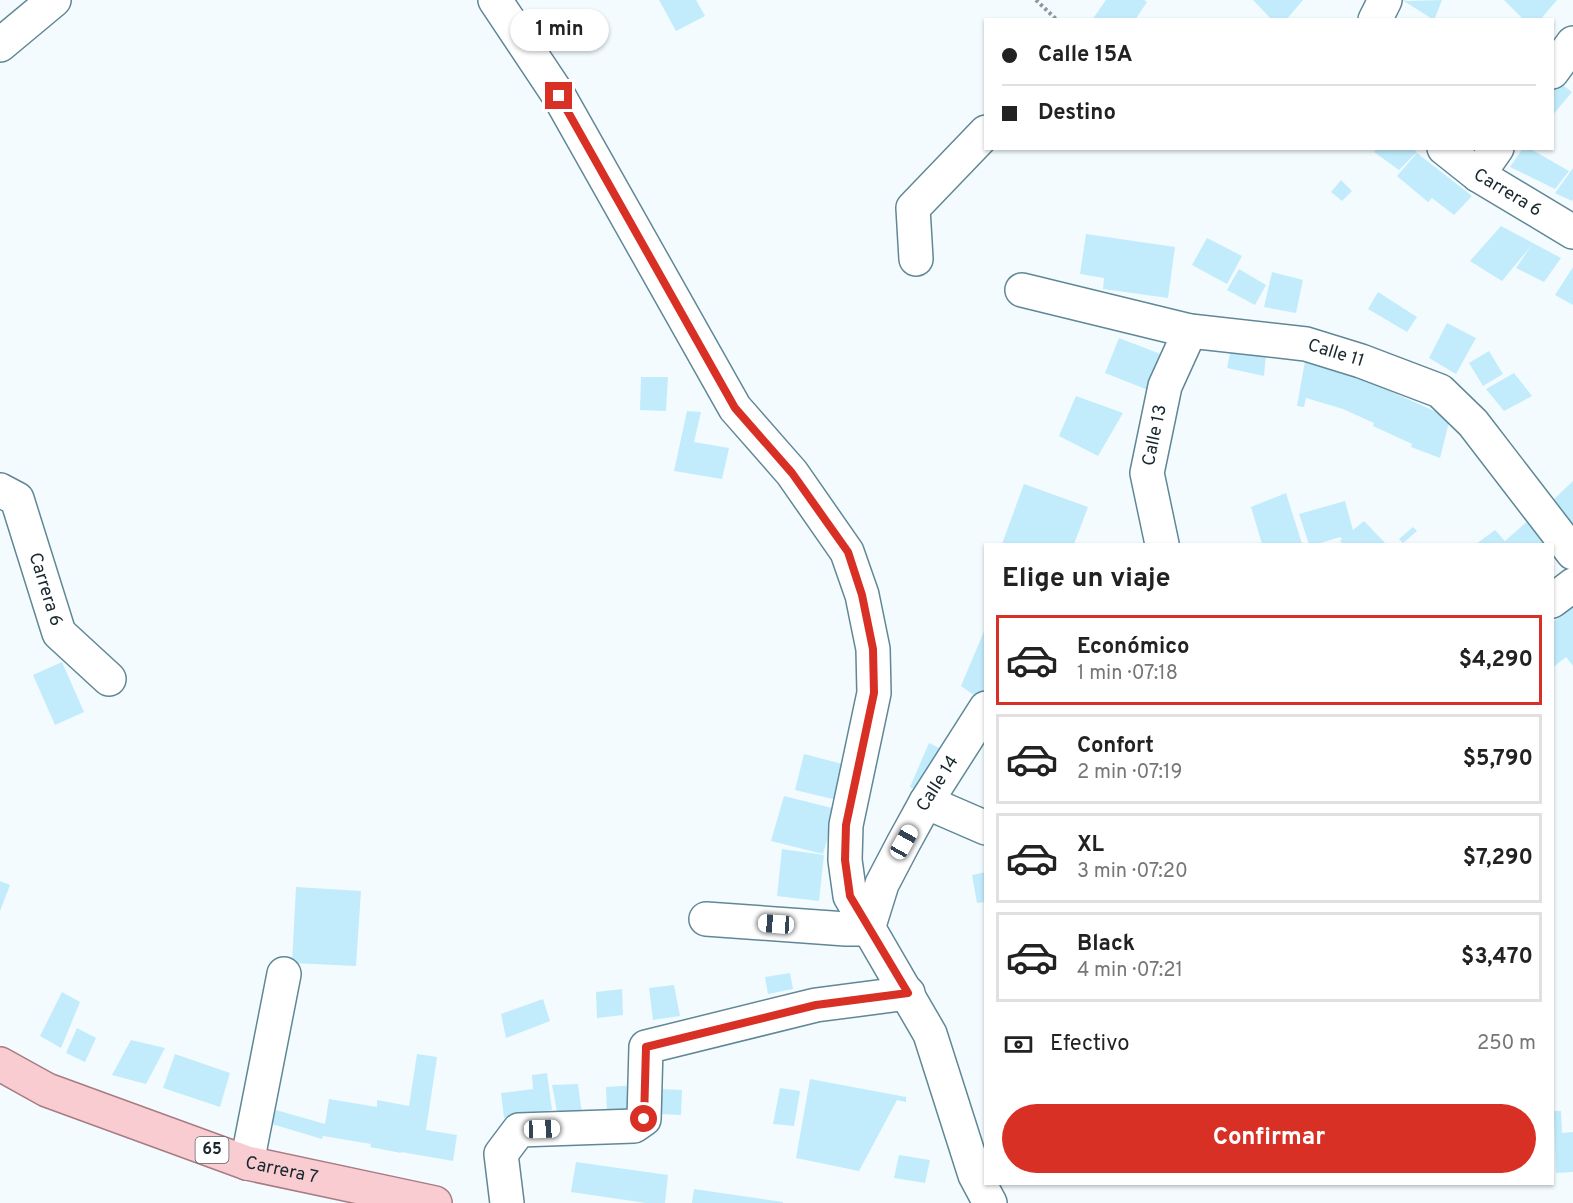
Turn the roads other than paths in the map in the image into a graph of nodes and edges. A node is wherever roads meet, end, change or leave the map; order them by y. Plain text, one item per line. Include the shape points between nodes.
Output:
1 (54, 0) edge
2 (495, 0) edge
3 (1384, 0) edge
4 (1376, 18) edge
5 (1573, 43) edge
6 (0, 45) edge
7 (1554, 69) edge
8 (984, 134) edge
9 (1447, 150) edge
10 (1496, 150) edge
11 (1478, 175) junction
12 (1573, 232) edge
13 (916, 259) dead end
14 (1022, 290) dead end
15 (1190, 331) junction
16 (0, 490) edge
17 (1162, 543) edge
18 (1573, 553) edge
19 (1573, 585) edge
20 (1554, 599) edge
21 (109, 679) dead end
22 (984, 711) edge
23 (926, 802) junction
24 (984, 827) edge
25 (706, 919) dead end
26 (868, 929) junction
27 (284, 974) dead end
28 (908, 993) junction
29 (0, 1064) edge
30 (247, 1163) junction
31 (435, 1203) edge
32 (507, 1203) edge
33 (990, 1203) edge

1 - 6 street
2 - 26 street via 559,96 735,408 792,473 848,552 873,649 874,693 846,825 845,860 850,896
3 - 4 street
5 - 7 street
8 - 13 street via 913,208
9 - 11 street, Carrera 6
10 - 11 street
11 - 12 street, Carrera 6
14 - 15 street, Calle 11
15 - 17 street, Calle 13 via 1166,387 1148,473
15 - 18 street, Calle 11 via 1306,344 1440,391 1473,423
16 - 21 street, Carrera 6 via 17,499 59,633
19 - 20 street
22 - 23 street, Calle 14
23 - 24 street
23 - 26 street, Calle 14 via 882,884
25 - 26 street
26 - 28 street
27 - 30 street
28 - 32 street via 816,1005 646,1047 644,1119 634,1126 519,1130 501,1154
28 - 33 street via 930,1034 975,1175
29 - 30 main road, Carrera 7 / 65 via 47,1090
30 - 31 main road, Carrera 7 / 65

